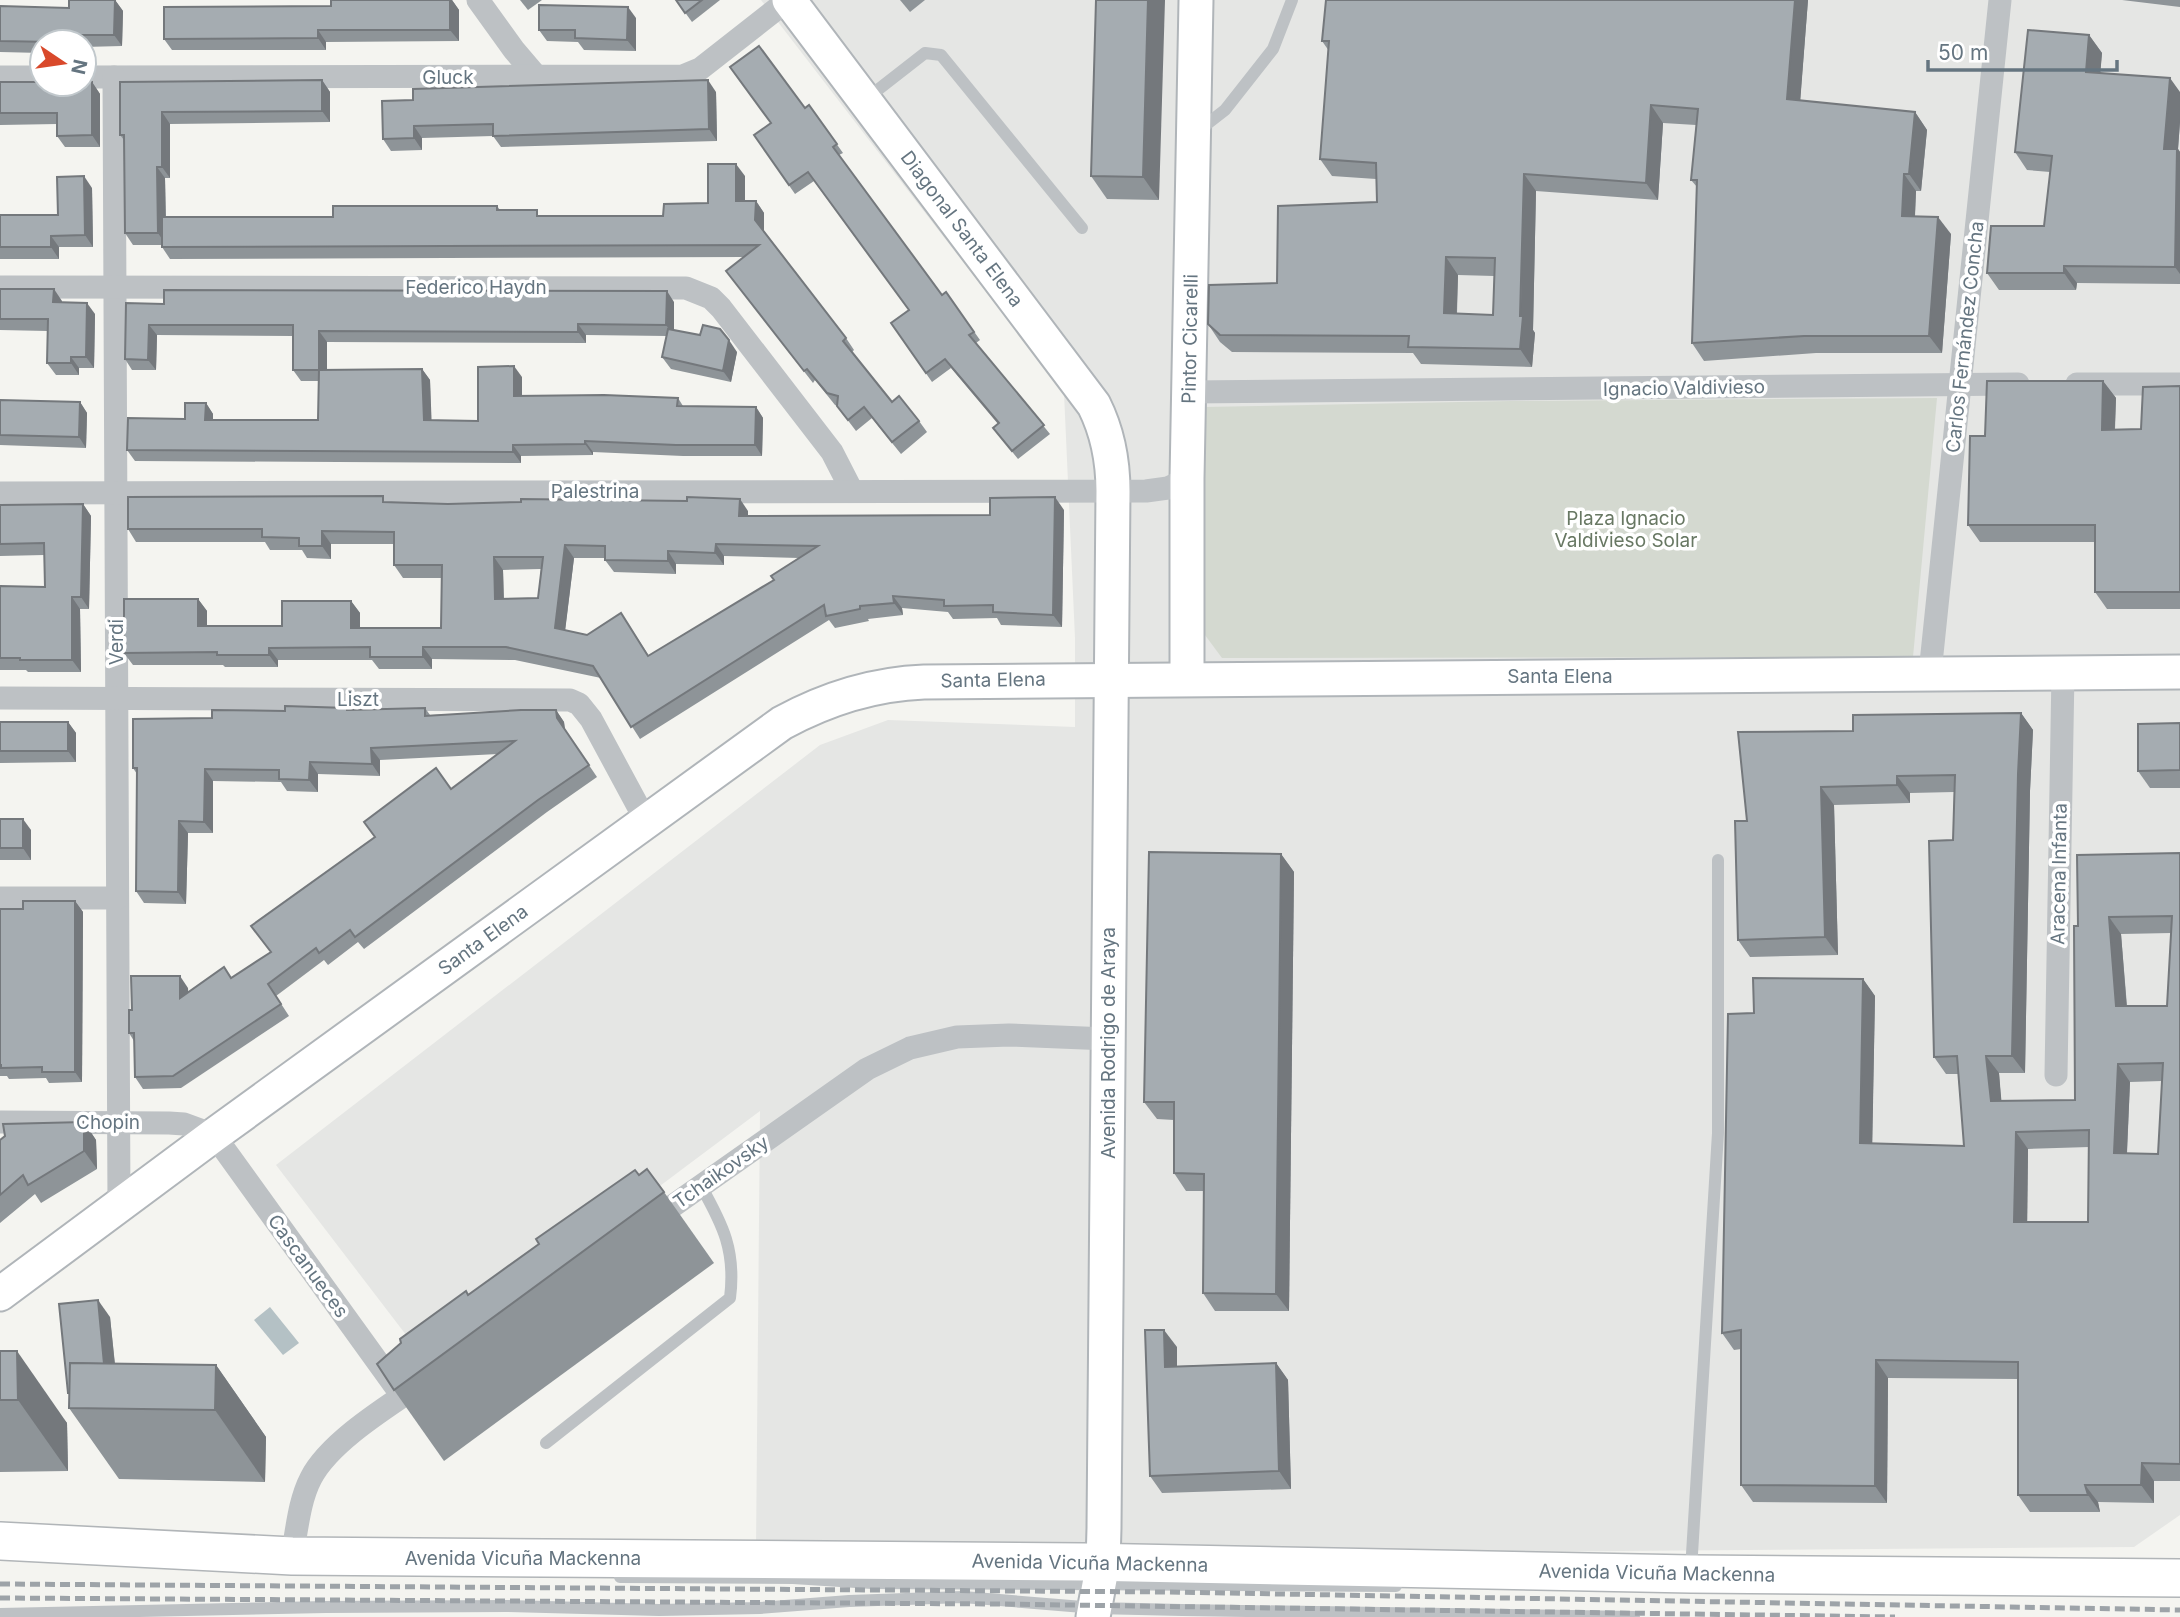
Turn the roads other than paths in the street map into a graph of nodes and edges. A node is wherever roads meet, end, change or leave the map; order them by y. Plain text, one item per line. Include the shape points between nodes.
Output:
1 (478, 0) edge
2 (788, 0) edge
3 (1196, 0) edge
4 (1292, 0) edge
5 (2000, 0) edge
6 (0, 77) edge
7 (28, 77) edge
8 (98, 77) edge
9 (114, 77) junction
10 (537, 77) junction
11 (865, 101) junction
12 (1194, 134) junction
13 (1082, 228) dead end
14 (0, 287) edge
15 (115, 287) junction
16 (1960, 384) junction
17 (2180, 384) edge
18 (1189, 392) junction
19 (1113, 480) junction
20 (1187, 480) junction
21 (852, 491) junction
22 (116, 492) junction
23 (0, 493) edge
24 (2180, 671) edge
25 (2063, 672) junction
26 (1930, 673) junction
27 (1110, 678) junction
28 (1187, 678) junction
29 (0, 698) edge
30 (116, 699) junction
31 (646, 821) junction
32 (1718, 860) dead end
33 (0, 898) edge
34 (117, 898) junction
35 (1108, 1039) junction
36 (2056, 1075) dead end
37 (0, 1122) edge
38 (118, 1122) junction
39 (214, 1135) junction
40 (701, 1186) junction
41 (119, 1207) junction
42 (635, 1233) edge
43 (0, 1294) edge
44 (446, 1365) edge
45 (402, 1396) junction
46 (546, 1443) dead end
47 (0, 1541) edge
48 (292, 1556) junction
49 (1691, 1574) junction
50 (607, 1577) dead end
51 (2180, 1578) edge
52 (1406, 1586) dead end
53 (1097, 1593) edge
54 (0, 1614) edge
55 (1634, 1617) edge

1 - 10 street
2 - 10 street, Gluck via 691,74
2 - 11 main road, Diagonal Santa Elena
3 - 12 main road, Pintor Cicarelli
4 - 12 lane via 1273,49 1225,110
5 - 16 street, Carlos Fernández Concha
6 - 7 street
8 - 9 street, Gluck
9 - 10 street, Gluck
9 - 15 street, Verdi
11 - 13 lane via 925,53 940,55
11 - 19 main road, Diagonal Santa Elena via 1094,405 1104,425
12 - 18 main road, Pintor Cicarelli
14 - 15 street, Federico Haydn
15 - 21 street, Federico Haydn via 686,288 711,298 721,308 832,452
15 - 22 street, Verdi
16 - 17 street, Ignacio Valdivieso
16 - 18 street, Ignacio Valdivieso
16 - 26 street, Carlos Fernández Concha
18 - 20 main road, Pintor Cicarelli
19 - 20 street, Palestrina via 1146,491
19 - 21 street, Palestrina
19 - 27 main road, Avenida Rodrigo de Araya
20 - 28 main road, Pintor Cicarelli
21 - 22 street, Palestrina
22 - 23 street, Palestrina
22 - 30 street, Verdi
24 - 25 main road, Santa Elena
25 - 26 main road, Santa Elena
25 - 36 street, Aracena Infanta
26 - 28 main road, Santa Elena
27 - 28 main road, Santa Elena
27 - 31 main road, Santa Elena via 925,681 858,691 782,723
27 - 35 main road, Avenida Rodrigo de Araya
29 - 30 street, Liszt
30 - 31 street, Liszt via 570,700 591,719
30 - 34 street, Verdi
31 - 39 main road, Santa Elena
32 - 49 lane via 1718,1133
33 - 34 street
34 - 38 street, Verdi
35 - 40 street, Tchaikovsky via 957,1037 910,1048 867,1069
35 - 53 main road, Avenida Rodrigo de Araya
37 - 38 street, Chopin
38 - 39 street, Chopin via 184,1124
38 - 41 street, Verdi
39 - 41 main road, Santa Elena
39 - 45 street, Cascanueces
40 - 42 street, Tchaikovsky
40 - 46 lane via 729,1246 730,1298
41 - 43 main road, Santa Elena
44 - 45 street
45 - 48 street via 328,1452 311,1478
47 - 48 main road, Avenida Vicuña Mackenna
48 - 53 main road, Avenida Vicuña Mackenna
49 - 51 main road, Avenida Vicuña Mackenna
49 - 53 main road, Avenida Vicuña Mackenna
50 - 53 lane via 793,1578
52 - 53 lane
53 - 54 lane via 659,1610 312,1607
53 - 55 lane

